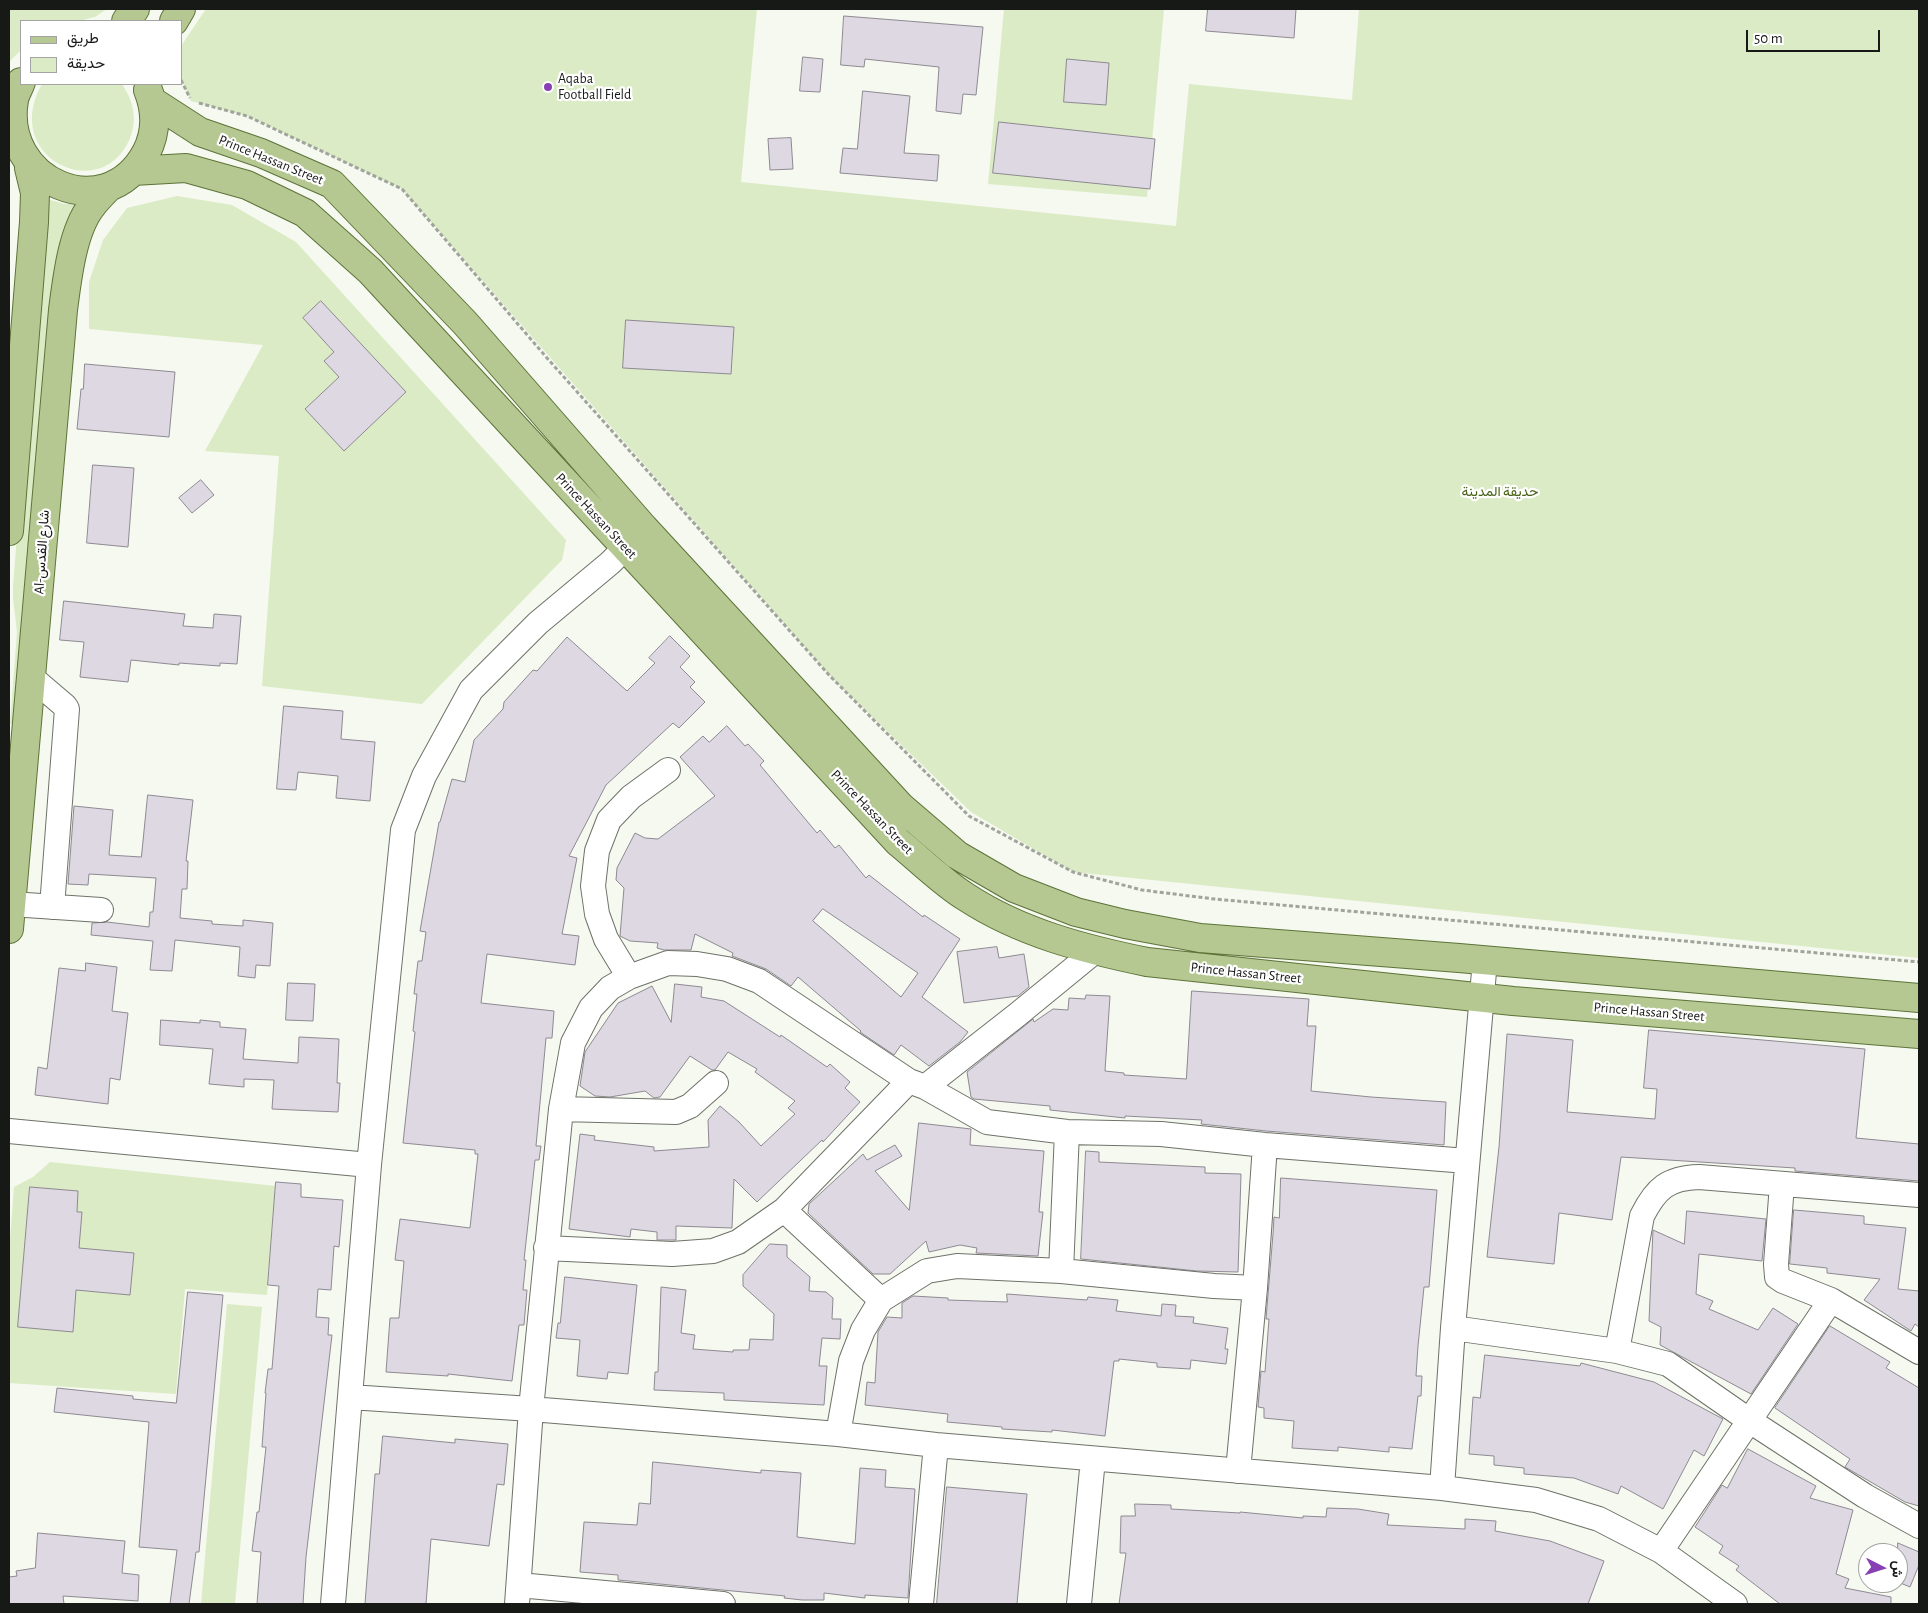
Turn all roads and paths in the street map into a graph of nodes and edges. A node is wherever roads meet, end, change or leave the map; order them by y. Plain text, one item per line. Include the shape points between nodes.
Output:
1 (135, 9) edge
2 (181, 9) edge
3 (127, 20) edge
4 (175, 20) edge
5 (182, 82) edge
6 (20, 84) edge
7 (149, 93) edge
8 (20, 160) edge
9 (133, 171) junction
10 (109, 187) junction
11 (644, 528) junction
12 (9, 531) edge
13 (626, 548) junction
14 (31, 677) junction
15 (17, 744) edge
16 (668, 770) dead end
17 (52, 907) junction
18 (101, 910) dead end
19 (10, 917) edge
20 (1094, 952) junction
21 (1485, 960) junction
22 (1919, 962) edge
23 (629, 977) junction
24 (1481, 997) junction
25 (1919, 998) edge
26 (1919, 1034) edge
27 (716, 1083) dead end
28 (917, 1084) junction
29 (560, 1110) junction
30 (9, 1131) edge
31 (1067, 1132) junction
32 (1265, 1145) junction
33 (1467, 1161) junction
34 (370, 1165) junction
35 (1782, 1184) junction
36 (1919, 1195) edge
37 (784, 1210) junction
38 (546, 1248) junction
39 (1061, 1271) junction
40 (1255, 1288) junction
41 (881, 1300) junction
42 (1831, 1300) junction
43 (1453, 1328) junction
44 (1617, 1350) junction
45 (1919, 1352) edge
46 (350, 1397) junction
47 (531, 1410) junction
48 (1750, 1420) junction
49 (838, 1434) junction
50 (936, 1445) junction
51 (1093, 1459) junction
52 (1238, 1471) junction
53 (1442, 1488) junction
54 (1919, 1526) edge
55 (1660, 1551) junction
56 (518, 1595) edge
57 (333, 1604) edge
58 (723, 1604) edge
59 (921, 1604) edge
60 (1079, 1604) edge
61 (1735, 1604) edge

1 - 3 main road
2 - 4 main road
5 - 22 path via 192,102 247,116 402,189 547,358 840,686 969,816 1073,872 1142,890 1214,898
6 - 8 main road via 11,120
7 - 9 main road via 155,116 154,132 150,146
7 - 11 main road, Prince Hassan Street via 200,132 261,153 332,184 465,323
8 - 10 main road via 46,182 66,190 88,191
8 - 12 main road via 35,193
9 - 10 main road
9 - 13 main road, Prince Hassan Street via 186,168 247,185 305,212 370,271
10 - 14 main road, Al-شارع القدس via 90,208 78,233 69,266 56,368
11 - 13 street
11 - 21 main road, Prince Hassan Street via 900,806 957,855 1014,888 1076,912 1200,938
13 - 20 main road, Prince Hassan Street via 898,842 964,897 1015,925
13 - 34 street via 538,623 471,690 424,776 403,830
14 - 15 main road, Al-شارع القدس
14 - 17 street via 67,709
15 - 19 main road, Al-شارع القدس
16 - 23 street via 631,797 608,820 597,851 593,886 597,914 606,939
17 - 18 street
17 - 19 street
20 - 24 main road, Prince Hassan Street via 1147,962
20 - 28 street via 1017,1015
21 - 24 street
21 - 25 main road, Prince Hassan Street
23 - 28 street via 668,963 727,969 758,981
23 - 29 street via 610,988 591,1008 573,1043
24 - 26 main road, Prince Hassan Street
24 - 33 street
27 - 29 street via 690,1106 676,1112
28 - 31 street via 987,1122
28 - 37 street
29 - 38 street
30 - 34 street
31 - 32 street via 1161,1134
31 - 39 street
32 - 33 street
32 - 40 street
33 - 43 street
34 - 46 street
35 - 36 street
35 - 42 street via 1777,1277
35 - 44 street via 1681,1177 1652,1196 1642,1216
37 - 38 street via 738,1242 713,1251 672,1254
37 - 41 street
38 - 47 street
39 - 40 street
39 - 41 street via 956,1266 927,1271
40 - 52 street
41 - 49 street via 862,1330 851,1361
42 - 45 street
42 - 48 street
43 - 44 street
43 - 53 street
44 - 48 street via 1668,1364
46 - 47 street
46 - 57 street
47 - 49 street
47 - 56 street
48 - 54 street via 1865,1496
48 - 55 street
49 - 50 street
50 - 51 street
50 - 59 street
51 - 52 street
51 - 60 street
52 - 53 street
53 - 55 street via 1536,1500 1599,1519
55 - 61 street
56 - 58 street

